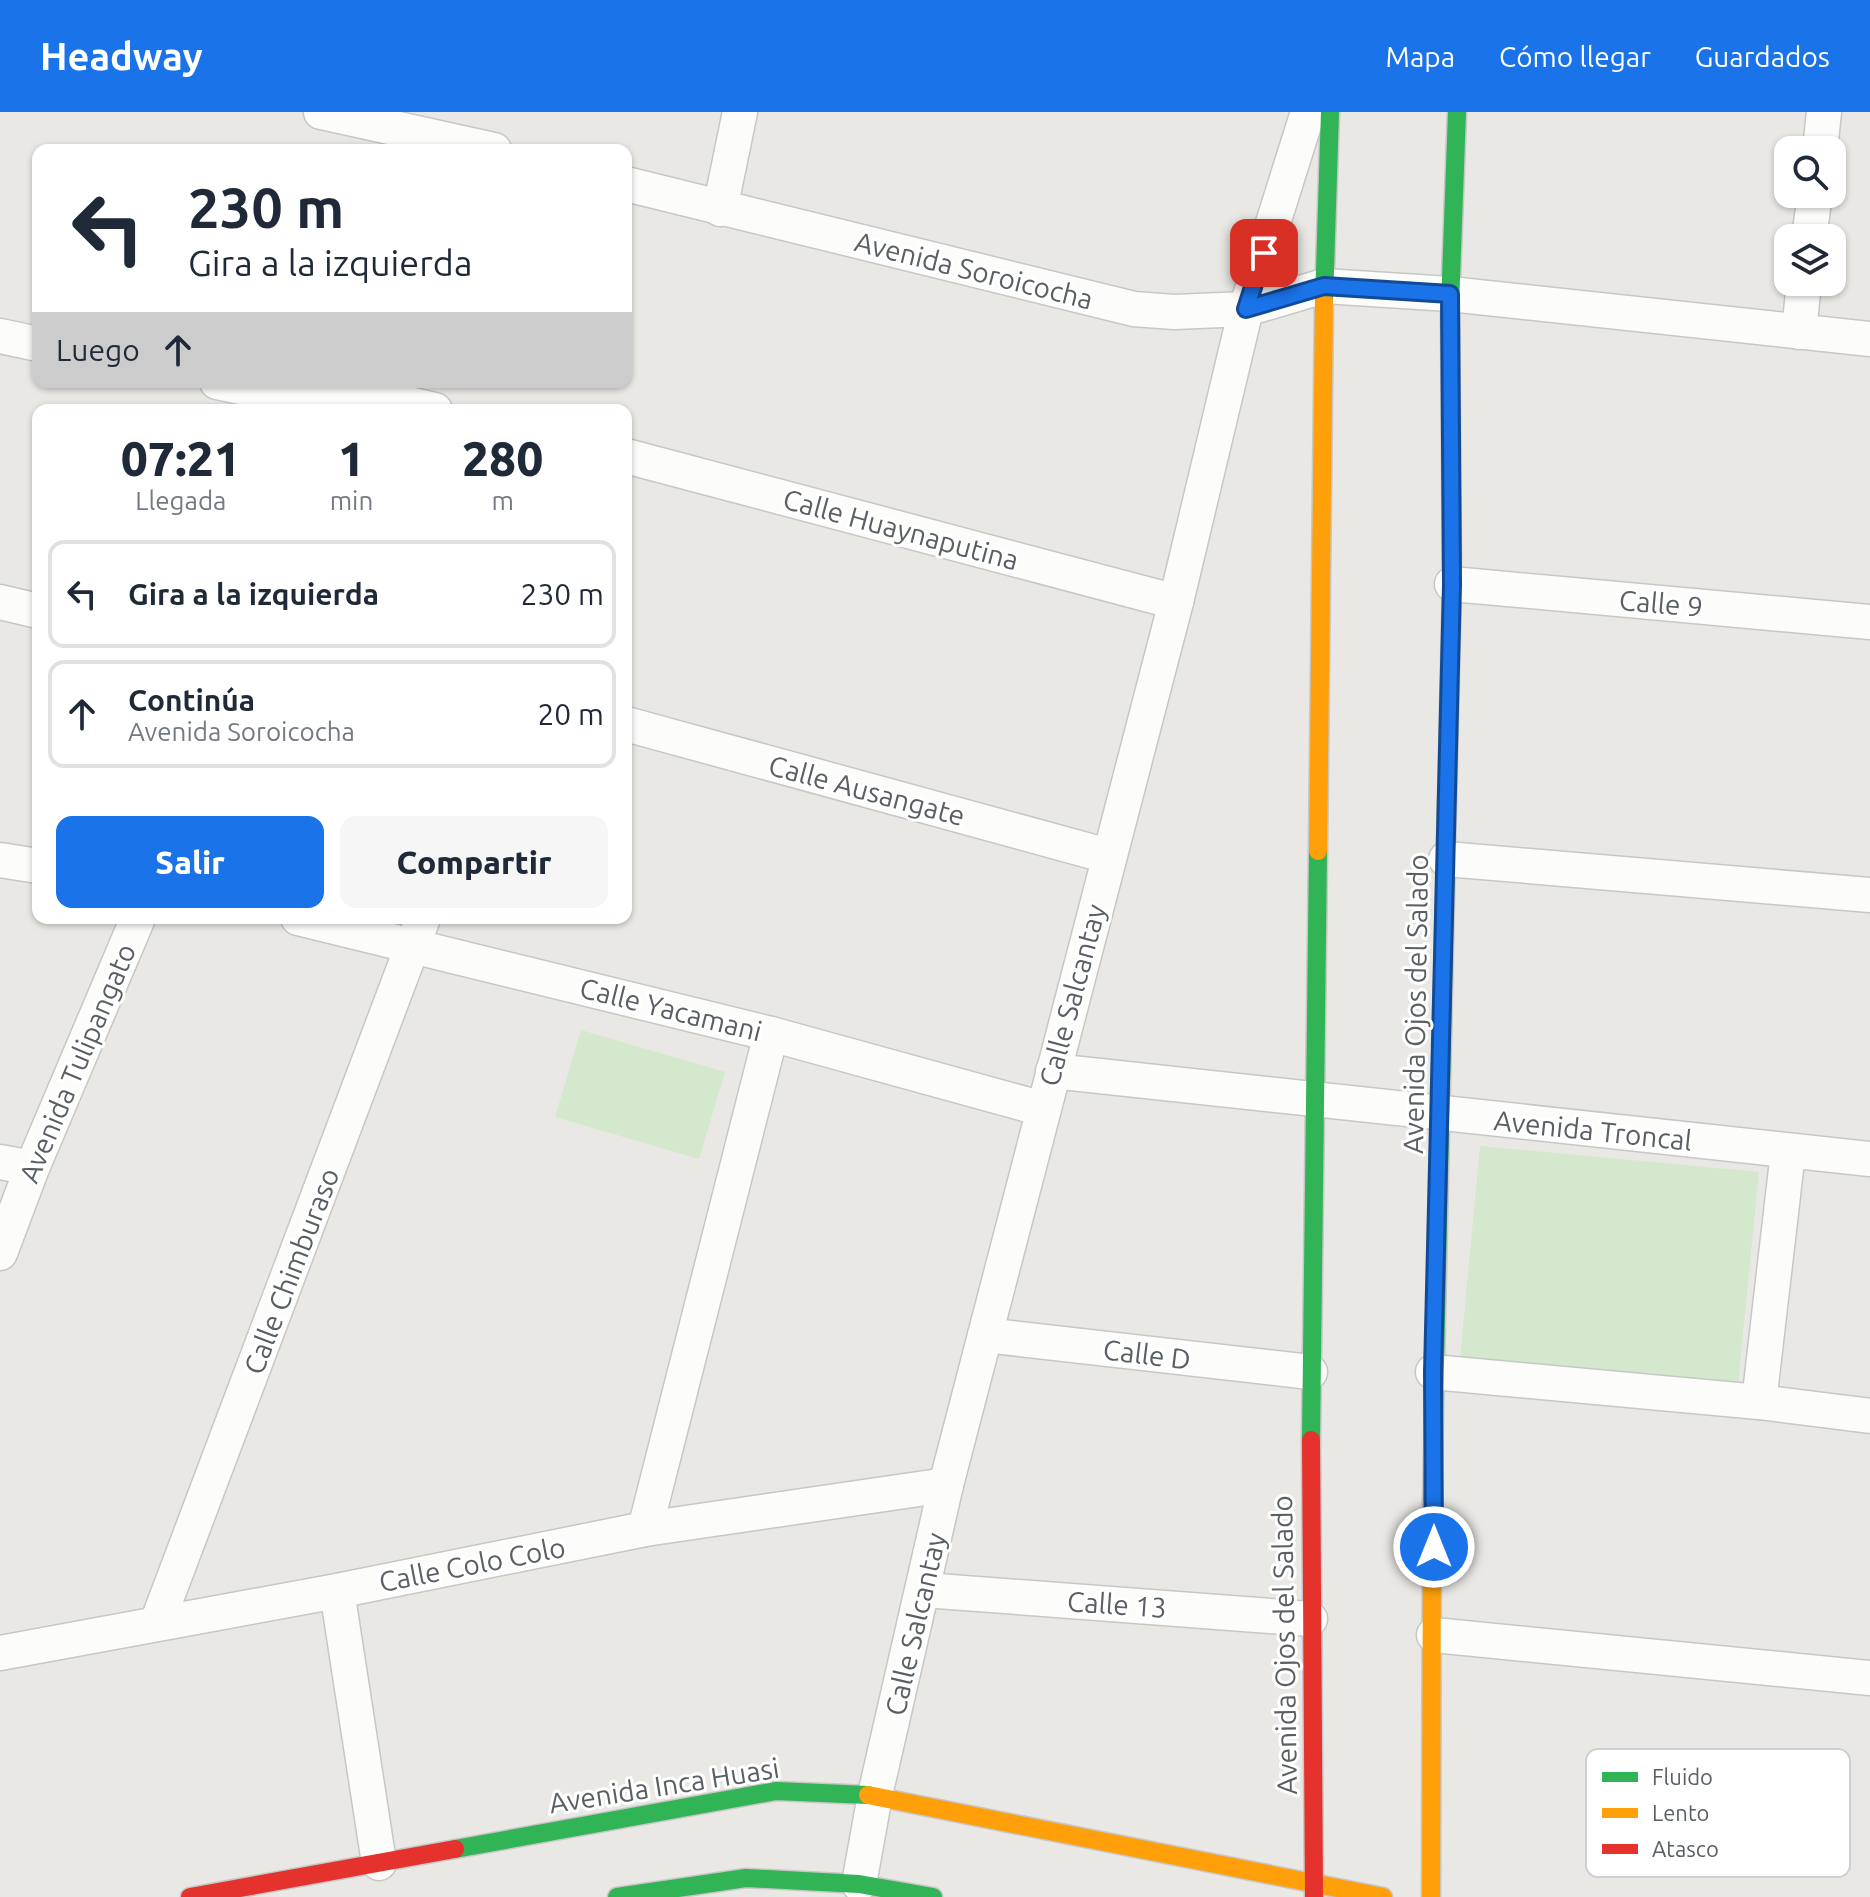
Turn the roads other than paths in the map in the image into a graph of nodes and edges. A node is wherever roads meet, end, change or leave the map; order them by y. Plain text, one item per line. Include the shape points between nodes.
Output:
1 (321, 112) edge
2 (740, 112) edge
3 (1308, 112) edge
4 (1330, 112) edge
5 (1457, 112) edge
6 (1824, 112) edge
7 (437, 132) edge
8 (1821, 136) edge
9 (475, 144) edge
10 (632, 186) edge
11 (720, 209) junction
12 (1324, 286) junction
13 (1450, 294) junction
14 (1803, 296) edge
15 (1246, 309) junction
16 (1799, 332) junction
17 (0, 336) edge
18 (1870, 339) edge
19 (32, 343) edge
20 (245, 388) edge
21 (328, 395) edge
22 (409, 404) edge
23 (632, 458) edge
24 (1452, 584) junction
25 (0, 602) edge
26 (1176, 602) junction
27 (32, 610) edge
28 (1870, 622) edge
29 (632, 726) edge
30 (1108, 856) junction
31 (1446, 859) junction
32 (0, 860) edge
33 (32, 865) edge
34 (1870, 895) edge
35 (135, 924) edge
36 (353, 924) edge
37 (418, 931) edge
38 (771, 1034) junction
39 (1053, 1071) junction
40 (1316, 1099) junction
41 (1043, 1109) junction
42 (1440, 1113) junction
43 (1788, 1152) junction
44 (1870, 1159) edge
45 (16, 1165) edge
46 (0, 1253) edge
47 (985, 1335) junction
48 (1310, 1372) junction
49 (1433, 1372) junction
50 (1759, 1402) junction
51 (1870, 1416) edge
52 (946, 1485) junction
53 (645, 1529) junction
54 (924, 1590) junction
55 (337, 1591) junction
56 (1310, 1619) junction
57 (157, 1623) junction
58 (1434, 1635) junction
59 (0, 1653) edge
60 (1870, 1678) edge
61 (875, 1795) junction
62 (379, 1863) junction
63 (859, 1884) junction
64 (744, 1887) edge
65 (1314, 1889) edge
66 (894, 1893) edge
67 (190, 1897) edge
68 (617, 1897) edge
69 (933, 1897) edge
70 (1383, 1897) edge
71 (1431, 1897) edge

1 - 7 street
2 - 11 street
3 - 15 street, Calle Salcantay
4 - 12 street, Avenida Ojos del Salado
5 - 13 street, Avenida Ojos del Salado
6 - 8 street
7 - 9 street
10 - 11 street, Avenida Soroicocha
11 - 15 street, Avenida Soroicocha via 1134,309
12 - 13 street
12 - 15 street, Avenida Soroicocha
12 - 40 street, Avenida Ojos del Salado
13 - 16 street
13 - 24 street, Avenida Ojos del Salado
14 - 16 street
15 - 26 street, Calle Salcantay
16 - 18 street
17 - 19 street
20 - 21 street via 288,397
21 - 22 street via 365,394
23 - 26 street, Calle Huaynaputina
24 - 28 street, Calle 9
24 - 31 street, Avenida Ojos del Salado
25 - 27 street
26 - 30 street, Calle Salcantay
29 - 30 street, Calle Ausangate
30 - 39 street, Calle Salcantay
31 - 34 street
31 - 42 street, Avenida Ojos del Salado
32 - 33 street
35 - 45 street, Avenida Tulipangato
36 - 37 street, Calle Yacamani
37 - 38 street, Calle Yacamani
37 - 57 street, Calle Chimburaso
38 - 41 street, Calle Yacamani
38 - 53 street
39 - 40 street, Avenida Troncal
39 - 41 street, Calle Salcantay
40 - 42 street, Avenida Troncal
40 - 48 street, Avenida Ojos del Salado
41 - 47 street, Calle Salcantay
42 - 43 street, Avenida Troncal
42 - 49 street, Avenida Ojos del Salado
43 - 44 street, Avenida Troncal
43 - 50 street
45 - 46 street, Avenida Tulipangato
47 - 48 street, Calle D
47 - 52 street, Calle Salcantay
48 - 56 street, Avenida Ojos del Salado
49 - 50 street
49 - 58 street, Avenida Ojos del Salado
50 - 51 street
52 - 53 street, Calle Colo Colo
52 - 54 street, Calle Salcantay
53 - 55 street, Calle Colo Colo
54 - 56 street, Calle 13
54 - 61 street, Calle Salcantay
55 - 57 street, Calle Colo Colo
55 - 62 street
56 - 65 street, Avenida Ojos del Salado
57 - 59 street, Calle Colo Colo
58 - 60 street
58 - 71 street, Avenida Ojos del Salado
61 - 62 street, Avenida Inca Huasi via 776,1791
61 - 63 street, Calle Salcantay
61 - 65 street, Avenida Inca Huasi
62 - 67 street, Avenida Inca Huasi
63 - 64 street
63 - 66 street
64 - 68 street
65 - 70 street, Avenida Inca Huasi
66 - 69 street

